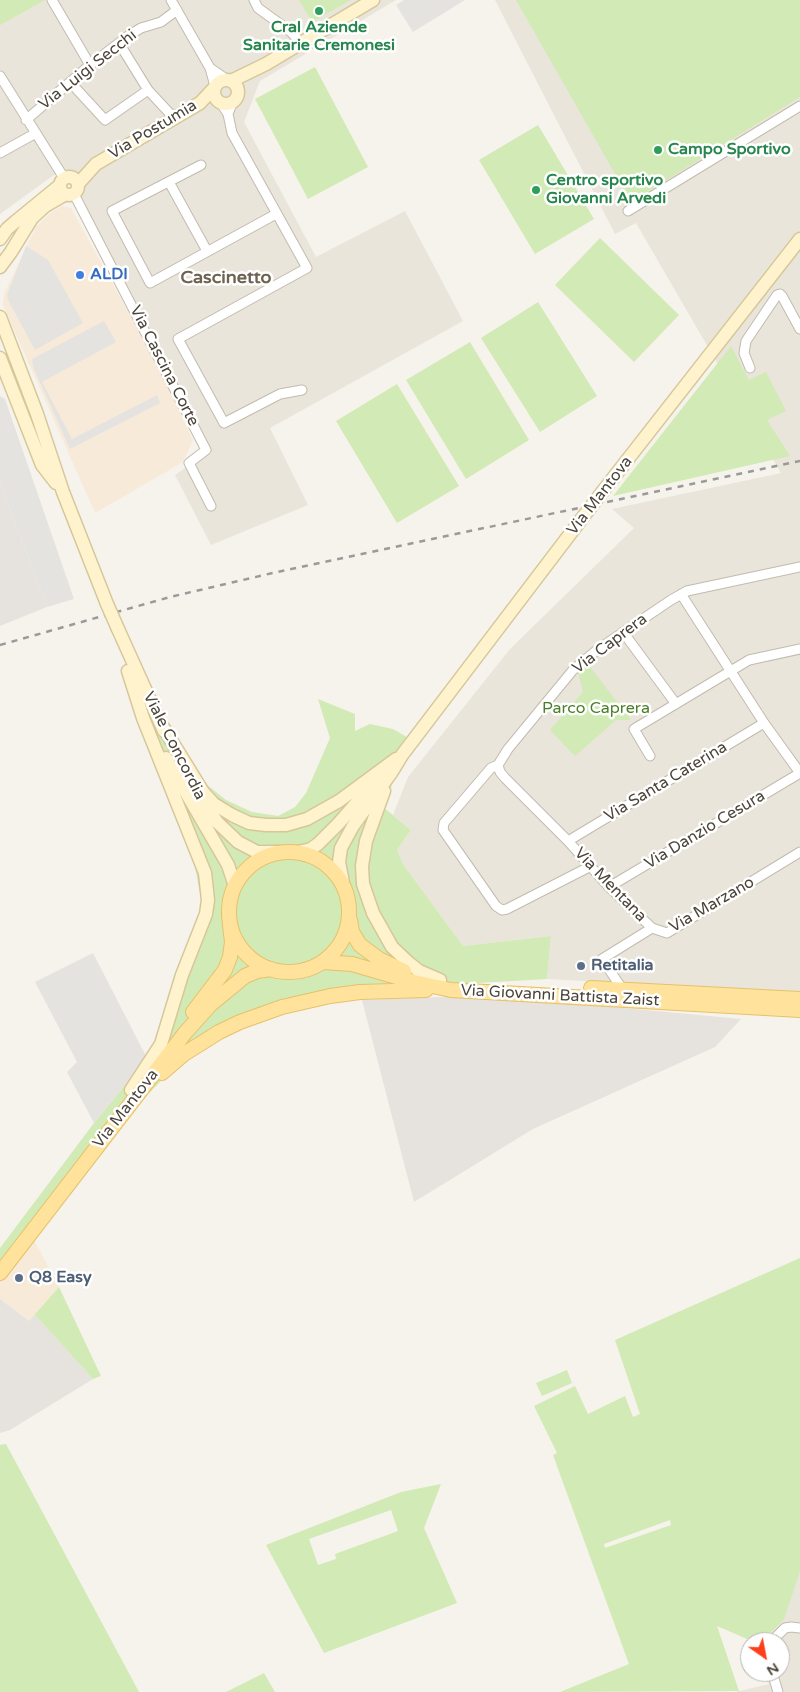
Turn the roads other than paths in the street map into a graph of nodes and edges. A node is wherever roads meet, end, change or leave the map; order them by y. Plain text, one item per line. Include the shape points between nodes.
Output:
1 (52, 0) edge
2 (171, 0) edge
3 (254, 0) edge
4 (373, 0) edge
5 (177, 10) junction
6 (119, 43) junction
7 (301, 43) junction
8 (90, 65) junction
9 (0, 76) edge
10 (70, 82) junction
11 (148, 90) junction
12 (225, 94) junction
13 (800, 106) edge
14 (174, 118) junction
15 (26, 120) junction
16 (36, 133) junction
17 (0, 153) edge
18 (201, 165) dead end
19 (169, 182) junction
20 (68, 186) junction
21 (628, 211) dead end
22 (276, 214) junction
23 (0, 239) edge
24 (800, 239) edge
25 (207, 251) junction
26 (0, 267) edge
27 (0, 317) edge
28 (800, 328) edge
29 (0, 358) edge
30 (750, 368) dead end
31 (302, 390) dead end
32 (62, 492) junction
33 (211, 506) dead end
34 (800, 567) edge
35 (680, 594) junction
36 (118, 629) junction
37 (623, 632) junction
38 (800, 649) edge
39 (128, 671) junction
40 (730, 671) junction
41 (676, 704) junction
42 (764, 723) junction
43 (161, 724) junction
44 (650, 756) dead end
45 (395, 763) junction
46 (498, 765) junction
47 (800, 773) edge
48 (568, 841) junction
49 (279, 852) junction
50 (298, 852) junction
51 (800, 852) edge
52 (591, 866) junction
53 (343, 883) junction
54 (235, 886) junction
55 (609, 887) junction
56 (350, 920) junction
57 (230, 925) junction
58 (652, 928) junction
59 (323, 962) junction
60 (271, 969) junction
61 (440, 980) junction
62 (450, 990) junction
63 (623, 990) junction
64 (800, 995) edge
65 (770, 998) junction
66 (800, 999) edge
67 (800, 1010) edge
68 (133, 1094) junction
69 (0, 1258) edge
70 (0, 1273) edge
71 (800, 1628) edge
72 (782, 1632) edge

1 - 8 street
2 - 5 street
3 - 7 street via 258,8
4 - 7 main road, Via Postumia
5 - 6 street, Via Luigi Secchi via 161,22 141,28
5 - 12 street
6 - 8 street, Via Luigi Secchi
6 - 11 street
7 - 12 main road, Via Postumia
8 - 10 street, Via Luigi Secchi
9 - 15 street
10 - 11 street via 105,120
10 - 15 street, Via Luigi Secchi
11 - 14 street
12 - 14 main road, Via Postumia
12 - 22 street via 232,133
13 - 21 street
14 - 20 main road, Via Postumia via 111,155
15 - 16 street
16 - 17 street
16 - 20 street
18 - 19 street
19 - 25 street
19 - 25 street via 112,211 150,283
20 - 23 main road, Via Postumia via 15,222
20 - 26 main road, Via Postumia via 32,218
20 - 33 street, Via Cascina Corte via 206,450 189,463
22 - 25 street
22 - 31 street via 307,268 178,339 224,422 280,394
24 - 45 main road, Via Mantova, bridge
27 - 32 main road, Viale Concordia
28 - 30 street via 782,296 777,295 746,341 744,353
29 - 32 main road, Viale Concordia via 42,464
32 - 36 main road, Viale Concordia, bridge
34 - 35 street, Via Caprera
35 - 37 street, Via Caprera
35 - 40 street
36 - 39 main road, Viale Concordia
36 - 43 main road, Viale Concordia
37 - 41 street
37 - 46 street, Via Caprera via 585,659 564,680
38 - 40 street via 757,658
39 - 54 main road, Viale Concordia via 165,756 228,865
39 - 68 main road via 143,718 205,873 208,900 206,914 160,1044
40 - 41 street
40 - 42 street
41 - 44 street via 634,729
42 - 47 street
42 - 48 street, Via Santa Caterina
43 - 45 main road via 214,804 249,823 286,825 307,819
43 - 49 main road, Viale Concordia via 197,794 227,833 252,850
45 - 50 main road via 318,844
45 - 53 main road via 341,848 339,862
45 - 61 main road via 366,841 363,884 373,913 392,947 419,971
46 - 48 street via 505,778
46 - 52 street, Via Caprera via 491,768 444,823 443,830 496,906 507,909
47 - 55 street, Via Danzio Cesura
48 - 52 street, Via Mentana
49 - 50 main road
49 - 54 main road via 253,864
50 - 53 main road via 324,862
51 - 58 street, Via Marzano via 667,933
52 - 55 street, Via Mentana
53 - 56 main road via 349,901
54 - 57 main road via 229,905
55 - 58 street, Via Mentana
56 - 59 main road via 341,944
56 - 61 main road, Via Giovanni Battista Zaist via 356,939 371,954 406,972
57 - 60 main road via 234,937 249,957
57 - 68 main road, Via Mantova via 232,942 225,970
58 - 63 street, Via Marzano via 602,959
59 - 60 main road via 302,971
59 - 62 main road, Via Giovanni Battista Zaist via 352,964
60 - 68 main road, Via Mantova via 245,976 211,1004
61 - 63 main road, Via Giovanni Battista Zaist
62 - 67 main road, Via Giovanni Battista Zaist
62 - 68 main road via 350,993 260,1014 200,1044
63 - 65 main road, Via Giovanni Battista Zaist
64 - 65 street
65 - 66 main road, Via Giovanni Battista Zaist
68 - 69 main road, Via Mantova
68 - 70 main road, Via Mantova
71 - 72 street via 786,1628

